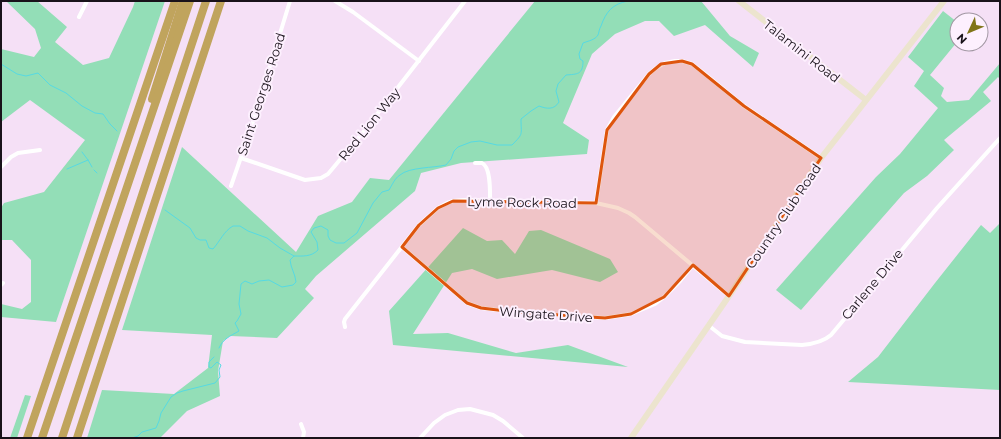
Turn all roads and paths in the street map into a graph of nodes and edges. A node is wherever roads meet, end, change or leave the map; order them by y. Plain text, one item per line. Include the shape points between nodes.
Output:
1 (87, 1) edge
2 (175, 1) edge
3 (183, 1) edge
4 (190, 1) edge
5 (206, 1) edge
6 (221, 1) edge
7 (290, 1) edge
8 (335, 1) edge
9 (465, 1) edge
10 (739, 1) edge
11 (944, 1) edge
12 (79, 17) dead end
13 (419, 61) junction
14 (866, 100) junction
15 (1000, 138) edge
16 (140, 149) junction
17 (40, 150) dead end
18 (241, 158) junction
19 (822, 158) junction
20 (475, 163) dead end
21 (1, 167) edge
22 (231, 186) dead end
23 (490, 201) junction
24 (596, 203) junction
25 (402, 246) junction
26 (692, 265) junction
27 (729, 296) junction
28 (708, 326) junction
29 (345, 327) dead end
30 (301, 424) dead end
31 (27, 438) edge
32 (42, 438) edge
33 (62, 438) edge
34 (77, 438) edge
35 (303, 438) edge
36 (420, 438) edge
37 (523, 438) edge
38 (631, 438) edge

1 - 12 street
2 - 31 highway
3 - 16 highway via 153,92
4 - 16 highway
5 - 33 highway
6 - 34 highway
7 - 18 street, Saint Georges Road
8 - 13 street via 354,12
9 - 13 street, Red Lion Way
10 - 14 street, Talamini Road
11 - 14 street, Country Club Road
13 - 18 street, Red Lion Way via 328,174 321,178 305,180
14 - 19 street, Country Club Road
15 - 28 street, Carlene Drive via 826,339 802,345 745,342 722,336
16 - 32 highway
17 - 21 street via 18,153
18 - 22 street, Saint Georges Road
19 - 24 street via 744,106 692,64 675,61 665,63 649,74 614,117 607,130
19 - 27 street, Country Club Road
20 - 23 street via 483,164 487,169
23 - 24 street, Lyme Rock Road
23 - 25 street, Lyme Rock Road via 464,200 446,203 419,225
24 - 26 street, Lyme Rock Road via 629,213
25 - 26 street, Wingate Drive via 467,303 481,308 605,318 631,314 655,304 680,281
25 - 29 street, Lyme Rock Road via 345,319
26 - 27 street, Lyme Rock Road
27 - 28 street, Country Club Road
28 - 38 street, Country Club Road
30 - 35 street
36 - 37 street via 434,423 445,416 458,410 470,410 493,415

